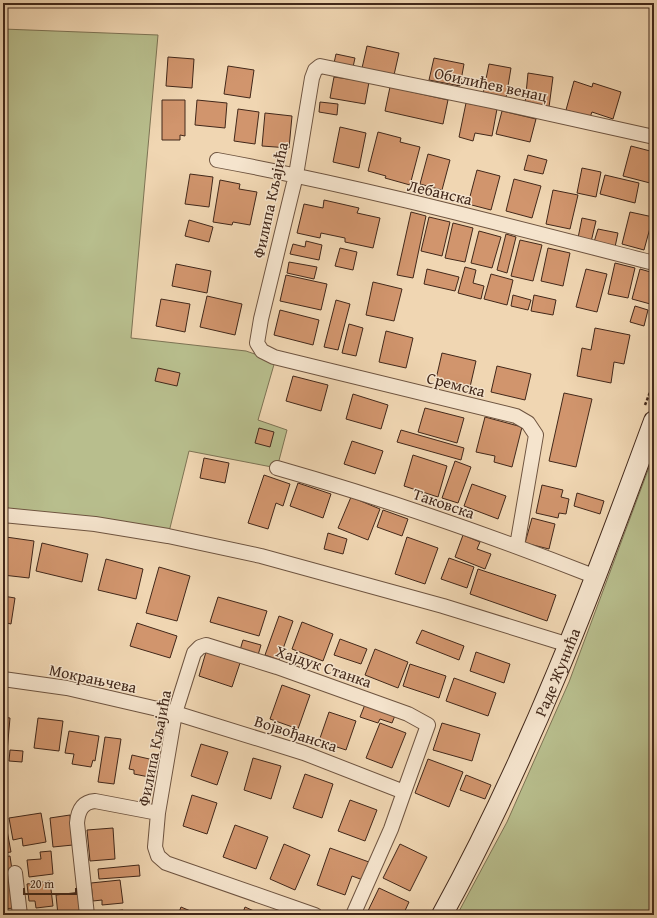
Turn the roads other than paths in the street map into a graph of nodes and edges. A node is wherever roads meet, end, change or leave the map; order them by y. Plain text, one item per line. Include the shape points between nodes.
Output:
1 (320, 66) joint
2 (654, 138) edge
3 (217, 160) dead end
4 (296, 175) junction
5 (654, 263) edge
6 (257, 343) joint
7 (654, 421) edge
8 (277, 468) dead end
9 (3, 515) edge
10 (517, 546) junction
11 (596, 578) junction
12 (206, 645) joint
13 (569, 645) junction
14 (3, 679) edge
15 (175, 713) junction
16 (404, 792) junction
17 (158, 813) junction
18 (15, 873) dead end
19 (20, 915) edge
20 (87, 915) edge
21 (315, 915) edge
22 (353, 915) edge
23 (442, 915) edge

1 - 2 street, Обилићев венац
1 - 4 street, Филипа Кљајића via 309,88
3 - 4 street, Лебанска
4 - 5 street, Лебанска
4 - 6 street, Филипа Кљајића via 262,311
6 - 10 street, Сремска via 262,350 274,357 516,416 528,422 536,435
7 - 11 main road, Раде Жунића
8 - 10 street, Таковска via 351,489
9 - 13 street via 95,524 168,536 261,556 443,606
10 - 11 street, Таковска
11 - 13 main road, Раде Жунића
12 - 15 street, Филипа Кљајића via 194,653
12 - 16 street, Хајдук Станка via 278,667 408,714 428,725
13 - 23 main road, Раде Жунића via 520,763
14 - 15 street, Мокрањчева via 67,688
15 - 16 street, Војвођанска via 304,752
15 - 17 street, Филипа Кљајића
16 - 22 street via 391,829
17 - 20 street via 95,801 85,804 79,811 77,823
17 - 21 street, Филипа Кљајића via 155,846 158,856 166,863
18 - 19 street

